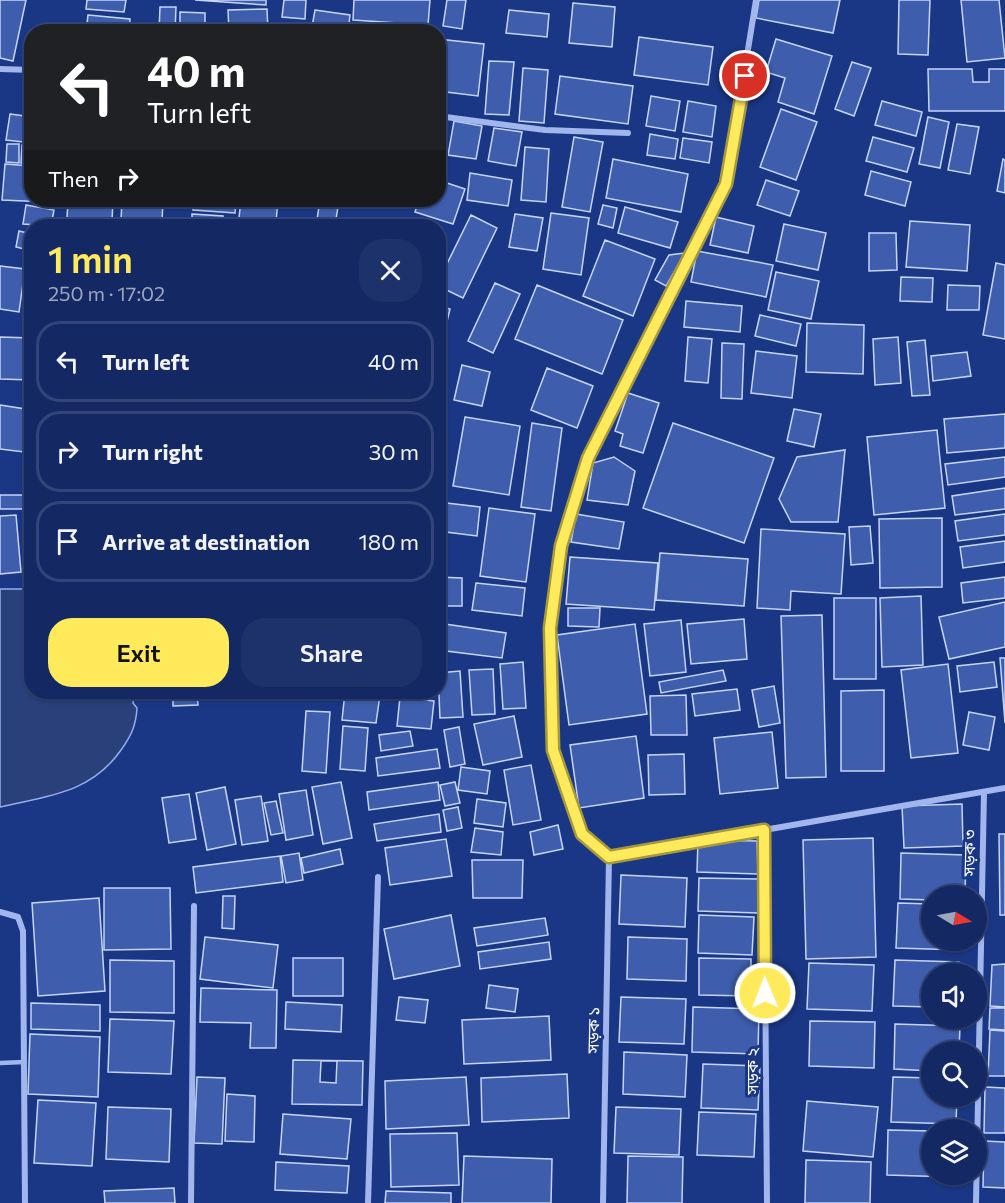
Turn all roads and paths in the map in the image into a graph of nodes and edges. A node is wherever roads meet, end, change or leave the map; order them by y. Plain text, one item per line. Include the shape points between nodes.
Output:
1 (756, 0) edge
2 (0, 69) edge
3 (24, 70) edge
4 (446, 117) edge
5 (628, 133) dead end
6 (1005, 788) edge
7 (984, 792) junction
8 (764, 830) junction
9 (609, 857) junction
10 (378, 877) dead end
11 (194, 906) dead end
12 (0, 912) edge
13 (24, 1062) junction
14 (0, 1063) edge
15 (25, 1203) edge
16 (191, 1203) edge
17 (368, 1203) edge
18 (603, 1203) edge
19 (767, 1203) edge
20 (976, 1203) edge

1 - 9 street via 726,184 588,458 561,546 550,628 553,750 582,834
2 - 3 street
4 - 5 street via 545,130
6 - 7 street
7 - 8 street
7 - 20 street, সড়ক ৩
8 - 9 street
8 - 19 street, সড়ক ২
9 - 18 street, সড়ক ১
10 - 17 street
11 - 16 street
12 - 13 street via 18,917 23,931
13 - 14 lane
13 - 15 street

